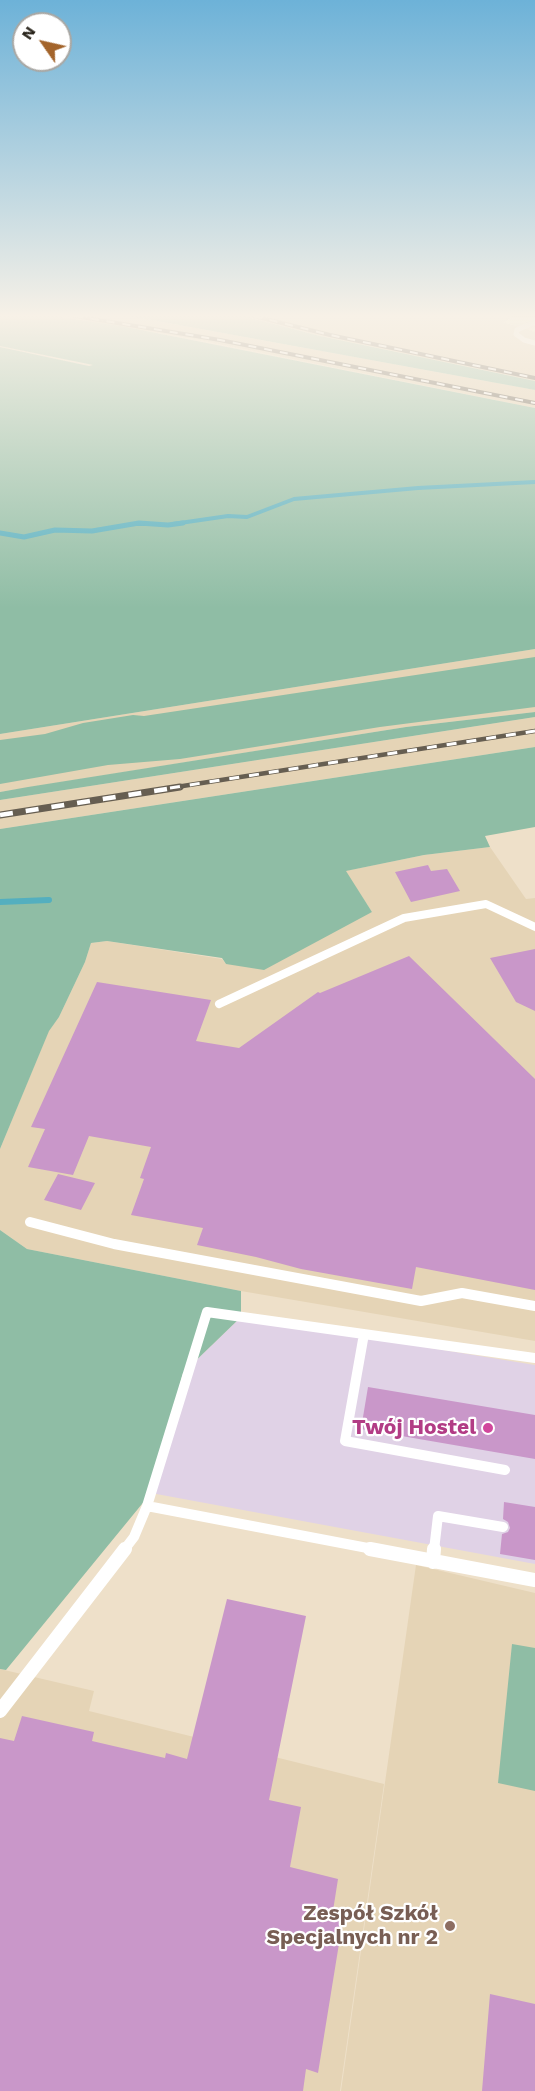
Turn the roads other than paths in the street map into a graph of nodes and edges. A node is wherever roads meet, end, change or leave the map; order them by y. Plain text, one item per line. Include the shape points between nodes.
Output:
1 (535, 927) edge
2 (219, 1004) dead end
3 (30, 1222) dead end
4 (535, 1306) edge
5 (364, 1334) junction
6 (535, 1358) edge
7 (505, 1470) dead end
8 (147, 1506) junction
9 (503, 1527) dead end
10 (432, 1562) junction
11 (535, 1580) edge
12 (0, 1711) edge

1 - 2 lane via 486,904 404,918
3 - 4 lane via 114,1244 422,1301 462,1293
5 - 6 lane
5 - 7 lane via 345,1441
5 - 8 lane via 207,1312
8 - 10 lane
8 - 12 lane via 134,1537
9 - 10 lane via 438,1516
10 - 11 lane

